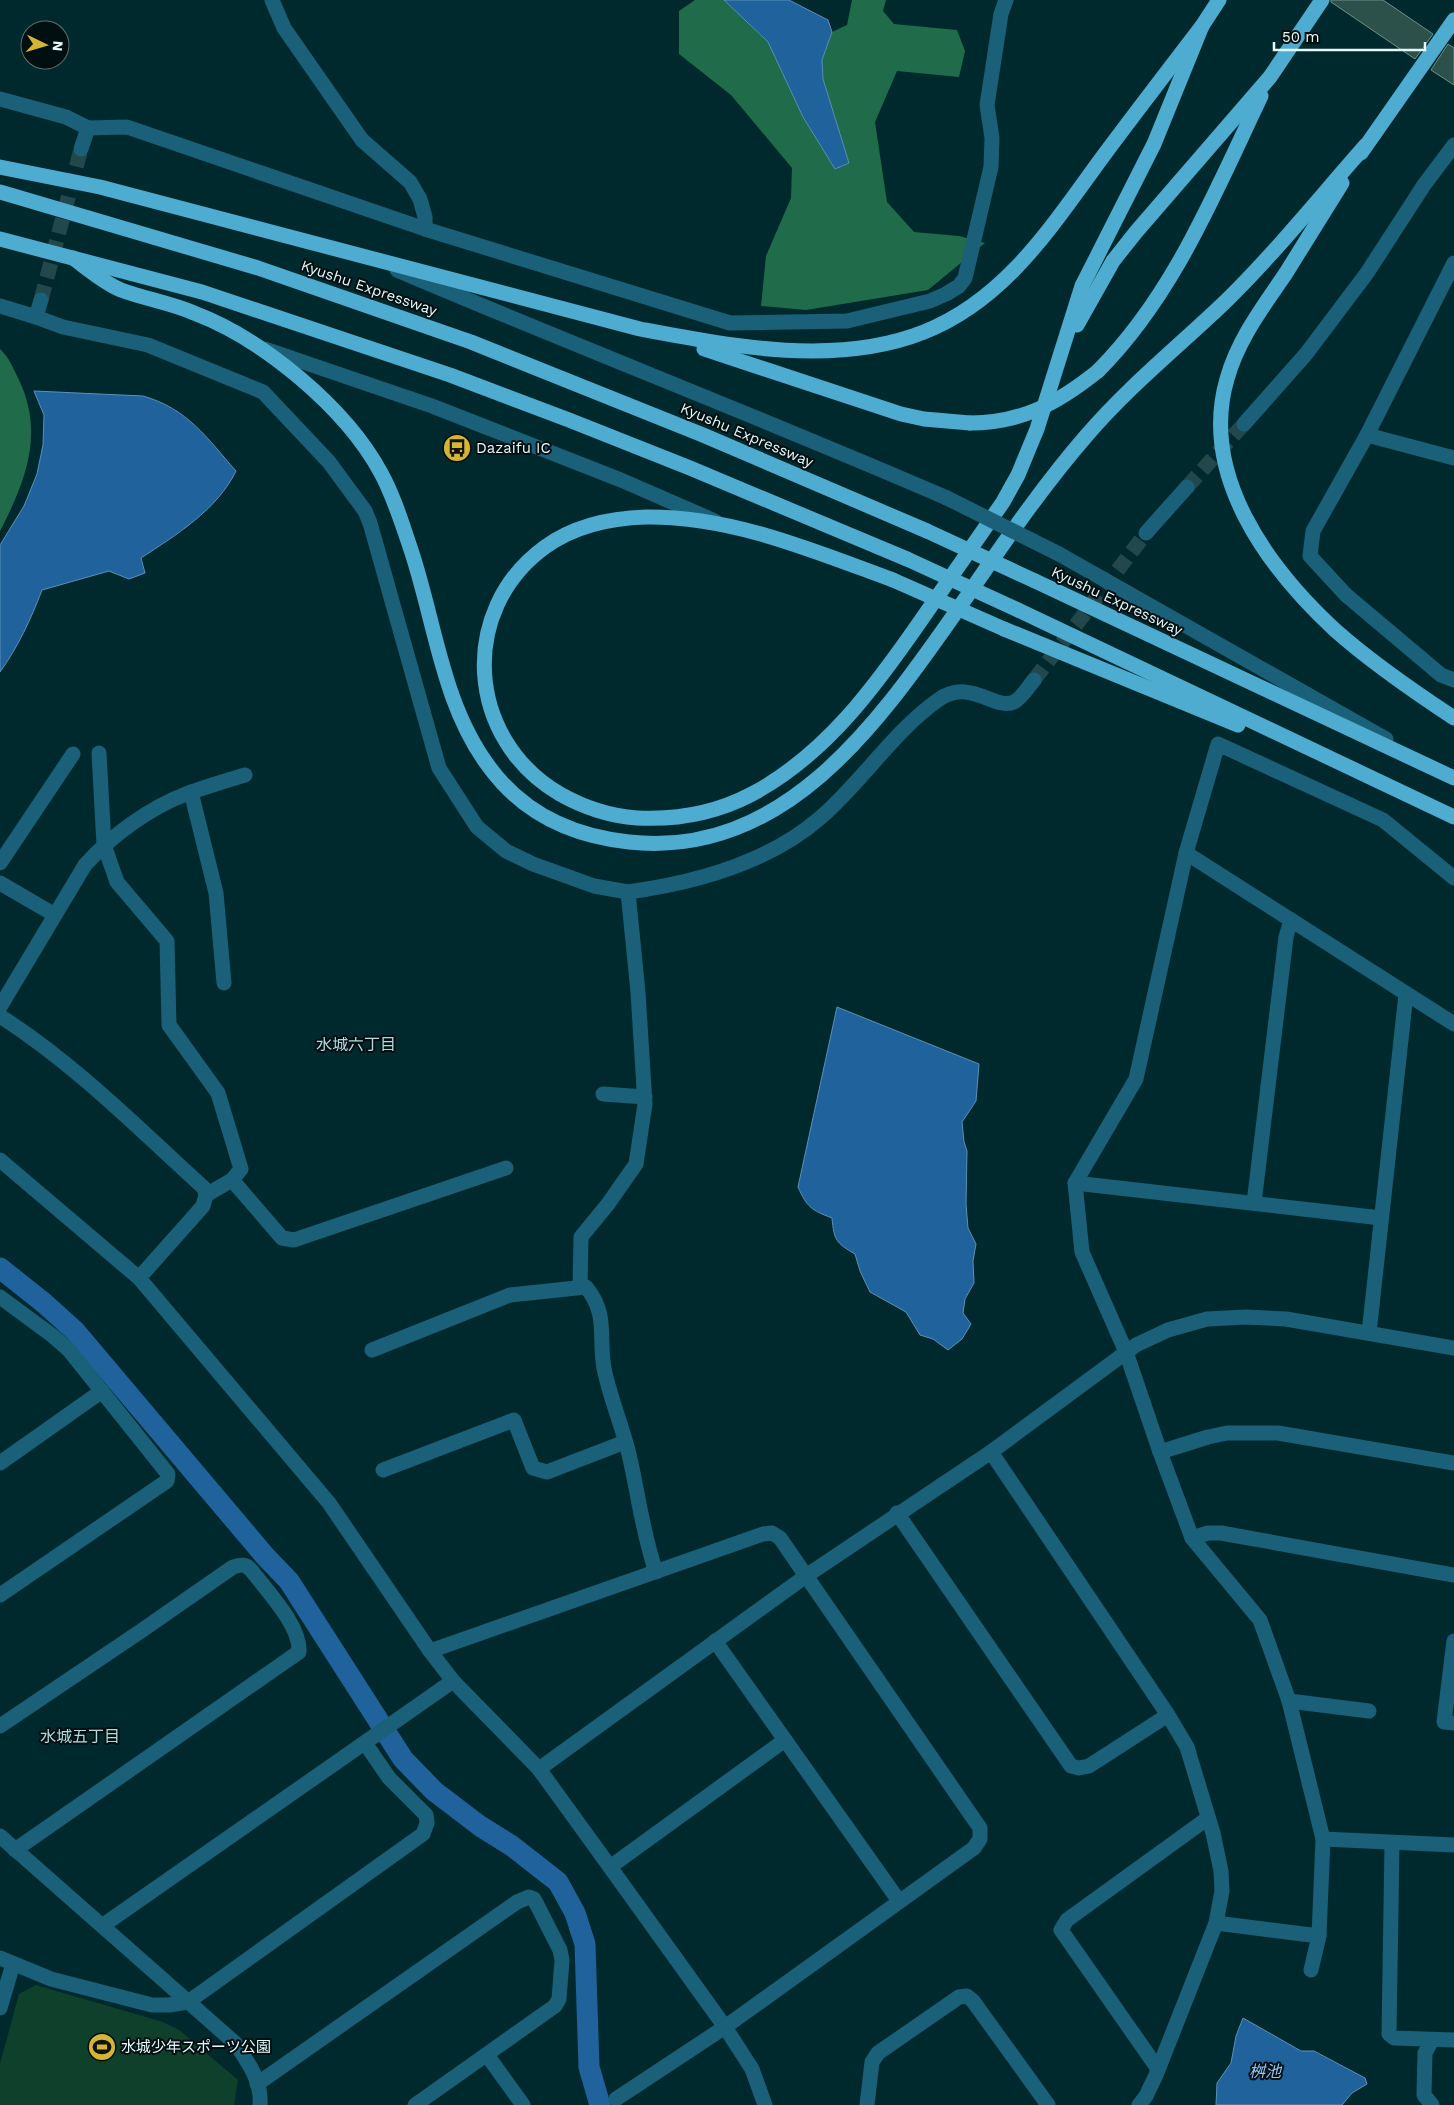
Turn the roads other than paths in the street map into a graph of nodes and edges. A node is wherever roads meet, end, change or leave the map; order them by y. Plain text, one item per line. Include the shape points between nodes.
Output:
1 (272, 0) edge
2 (1006, 0) edge
3 (1220, 0) edge
4 (1322, 0) edge
5 (1454, 20) edge
6 (1202, 26) junction
7 (1270, 77) junction
8 (0, 99) edge
9 (88, 128) junction
10 (1366, 144) junction
11 (1454, 145) edge
12 (81, 148) tunnel mouth
13 (0, 167) edge
14 (0, 192) edge
15 (425, 230) junction
16 (0, 239) edge
17 (73, 258) junction
18 (371, 258) junction
19 (1454, 263) edge
20 (41, 300) tunnel mouth
21 (0, 306) edge
22 (36, 317) junction
23 (640, 329) junction
24 (257, 346) junction
25 (1057, 370) junction
26 (1244, 424) tunnel mouth
27 (1367, 435) junction
28 (1454, 458) edge
29 (1187, 487) tunnel mouth
30 (730, 527) junction
31 (1146, 533) tunnel mouth
32 (1034, 680) tunnel mouth
33 (1454, 680) edge
34 (1454, 718) edge
35 (99, 753) dead end
36 (73, 754) dead end
37 (245, 775) dead end
38 (1453, 778) edge
39 (1388, 786) junction
40 (191, 792) junction
41 (1454, 817) edge
42 (104, 845) junction
43 (1186, 853) junction
44 (0, 863) edge
45 (1454, 878) edge
46 (0, 883) edge
47 (628, 892) junction
48 (55, 915) junction
49 (1291, 920) junction
50 (224, 983) dead end
51 (1406, 994) junction
52 (0, 1007) edge
53 (0, 1016) edge
54 (1454, 1024) edge
55 (603, 1094) dead end
56 (645, 1097) junction
57 (0, 1160) edge
58 (506, 1168) dead end
59 (232, 1180) junction
60 (1075, 1183) junction
61 (206, 1195) junction
62 (1254, 1203) junction
63 (1382, 1218) junction
64 (139, 1278) junction
65 (580, 1287) junction
66 (0, 1297) edge
67 (1369, 1333) junction
68 (1454, 1348) edge
69 (372, 1350) dead end
70 (1126, 1352) junction
71 (102, 1391) junction
72 (625, 1442) junction
73 (990, 1452) junction
74 (1160, 1452) junction
75 (0, 1463) edge
76 (1454, 1463) edge
77 (383, 1470) dead end
78 (897, 1513) junction
79 (1192, 1538) junction
80 (656, 1572) junction
81 (806, 1576) junction
82 (1454, 1576) edge
83 (0, 1595) edge
84 (1454, 1640) edge
85 (715, 1641) junction
86 (430, 1651) junction
87 (453, 1681) junction
88 (1289, 1701) junction
89 (1369, 1711) dead end
90 (1168, 1714) junction
91 (1454, 1723) edge
92 (0, 1726) edge
93 (785, 1740) junction
94 (365, 1743) junction
95 (539, 1769) junction
96 (1208, 1818) junction
97 (0, 1836) edge
98 (1323, 1839) junction
99 (1392, 1843) junction
100 (1454, 1845) edge
101 (15, 1850) junction
102 (610, 1867) junction
103 (899, 1901) junction
104 (1216, 1922) junction
105 (102, 1926) junction
106 (1319, 1936) junction
107 (6, 1961) edge
108 (1311, 1970) dead end
109 (188, 2002) junction
110 (0, 2008) edge
111 (725, 2027) junction
112 (1432, 2040) junction
113 (1454, 2040) edge
114 (487, 2055) junction
115 (1158, 2069) junction
116 (257, 2084) junction
117 (616, 2099) dead end
118 (260, 2105) edge
119 (415, 2105) edge
120 (523, 2105) edge
121 (765, 2105) edge
122 (867, 2105) edge
123 (1048, 2105) edge
124 (1139, 2105) edge
125 (1432, 2105) edge

1 - 15 street via 284,28 362,140 410,182 420,199
2 - 15 street via 987,105 992,138 991,167 965,278 959,286 930,301 847,321 730,323
3 - 6 highway
4 - 7 highway
5 - 10 highway
6 - 23 highway via 1028,257 982,300 955,317 894,341 828,350 796,351 715,344
6 - 25 highway via 1150,153 1082,286
7 - 23 highway, bridge via 1178,264 1157,299 1117,352 1098,371 1058,400 1034,412 991,423 924,419
7 - 25 highway via 1113,261 1077,325
8 - 9 street via 66,117
9 - 12 street
9 - 15 street via 127,127
10 - 24 highway via 1248,279 1086,436 1035,500 909,679 861,737 835,764 787,802 734,830 707,838 646,844 586,835 532,811 509,791 473,744 458,712 412,552 380,472 336,412
10 - 34 highway via 1236,353 1222,405 1224,456 1238,502 1286,577 1336,630
11 - 26 street via 1367,273 1306,354
13 - 18 highway via 100,187
14 - 38 highway, Kyushu Expressway, bridge via 258,268 471,342 703,435 927,531
16 - 17 highway
17 - 24 highway via 118,288 197,314
17 - 39 highway, bridge via 202,292 450,375 680,464 907,559
18 - 23 highway
18 - 38 street, bridge via 522,324 842,452 948,498 1059,554
19 - 27 street
20 - 22 street
21 - 22 street
22 - 47 street via 63,327 148,345 263,392 328,462 365,511 440,768 478,826 506,851 533,864 594,886
24 - 30 street via 432,406 622,480
25 - 30 highway via 1018,475 1003,502 863,700 811,753 750,795 717,809 687,816 625,817 597,811 545,785 507,745 493,718 486,692 488,631 511,581 546,546 570,532 594,524 646,517
27 - 28 street
27 - 33 street via 1313,531 1310,556 1346,595 1441,675
29 - 31 street
30 - 39 highway, bridge via 806,548 893,580 1102,670
32 - 47 street via 1012,703 956,691 938,700 915,718 820,818 765,854 698,879
35 - 42 street
36 - 44 street
37 - 40 street
39 - 41 highway
40 - 42 street via 134,822
40 - 50 street via 216,893
42 - 48 street via 85,865
42 - 59 street via 117,882 167,941 169,1025 218,1094 241,1169
43 - 45 street via 1218,744 1383,820
43 - 49 street
43 - 60 street via 1136,1078
46 - 48 street
47 - 56 street
48 - 52 street
49 - 51 street
49 - 62 street via 1286,937
51 - 54 street
51 - 63 street
53 - 61 street via 86,1080 204,1188
55 - 56 street
56 - 65 street via 636,1164 581,1236
57 - 64 street
58 - 59 street via 294,1240 282,1238
59 - 61 street
60 - 62 street
60 - 70 street via 1082,1252
61 - 64 street via 203,1206
62 - 63 street
63 - 67 street
64 - 86 street via 328,1503
65 - 69 street via 510,1295
65 - 72 street via 586,1287 596,1298 602,1319 602,1358
66 - 71 street via 69,1350
67 - 68 street
67 - 70 street via 1286,1319 1207,1319 1168,1330
70 - 73 street
70 - 74 street
71 - 75 street
71 - 83 street via 165,1468 167,1481
72 - 77 street via 547,1472 533,1468 514,1420
72 - 80 street via 646,1544
73 - 78 street
73 - 90 street
74 - 76 street via 1227,1433 1278,1433
74 - 79 street
78 - 81 street
78 - 90 street via 1071,1766 1089,1766
79 - 82 street via 1221,1533
79 - 88 street via 1260,1620
80 - 81 street via 772,1533 780,1538
80 - 86 street
81 - 85 street
81 - 103 street via 980,1828 980,1839 974,1848
84 - 91 street via 1444,1722
85 - 93 street
85 - 95 street
86 - 87 street
87 - 94 street
87 - 95 street
88 - 89 street
88 - 98 street
90 - 96 street via 1187,1747
92 - 101 street via 232,1567 242,1564 252,1571 289,1620 298,1638 299,1652
93 - 102 street
93 - 103 street
94 - 105 street
94 - 109 street via 388,1778 426,1815 424,1834
95 - 102 street
96 - 104 street via 1221,1871 1222,1891
96 - 115 street via 1067,1920 1061,1930
97 - 101 street
98 - 99 street
98 - 106 street
99 - 100 street
99 - 112 street via 1389,2034 1394,2038
101 - 105 street
102 - 111 street
103 - 111 street
104 - 106 street
104 - 115 street
105 - 109 street
106 - 108 street
107 - 109 street via 51,1979 152,2005
107 - 110 street
109 - 116 street via 235,2043 253,2069
111 - 117 street
111 - 121 street via 752,2069
112 - 113 street
112 - 125 street via 1425,2053 1424,2095
114 - 116 street via 559,2000 560,1950 534,1899 529,1897 517,1902
114 - 119 street
114 - 120 street
115 - 124 street
116 - 118 street
122 - 123 street via 872,2062 878,2053 960,1997 967,1996

